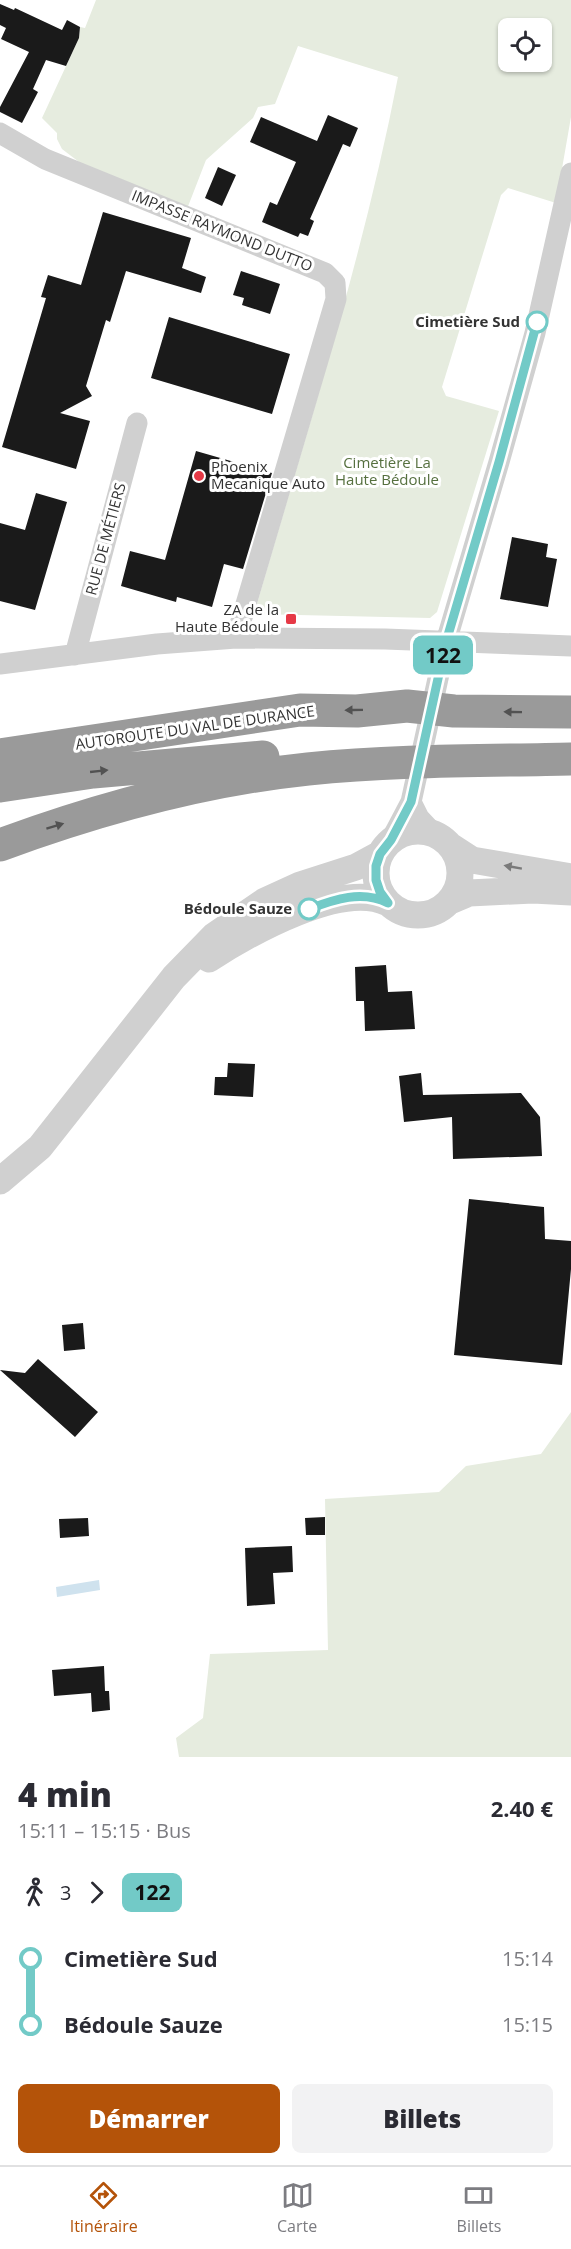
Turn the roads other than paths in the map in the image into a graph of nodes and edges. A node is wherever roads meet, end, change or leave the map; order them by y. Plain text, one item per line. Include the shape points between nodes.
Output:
1 (0, 133) edge
2 (571, 173) edge
3 (137, 423) dead end
4 (236, 638) junction
5 (446, 642) junction
6 (571, 646) edge
7 (75, 655) junction
8 (0, 664) edge
9 (300, 710) junction
10 (571, 712) edge
11 (0, 734) edge
12 (571, 749) edge
13 (0, 755) edge
14 (571, 759) edge
15 (0, 786) edge
16 (411, 802) junction
17 (443, 840) junction
18 (0, 845) edge
19 (385, 847) junction
20 (571, 877) edge
21 (571, 892) edge
22 (450, 901) junction
23 (388, 903) junction
24 (159, 995) junction
25 (78, 1099) junction
26 (0, 1160) edge
27 (0, 1181) edge

1 - 4 street, IMPASSE RAYMOND DUTTO via 45,159 325,273 335,283 336,299
2 - 5 street via 534,333
3 - 7 street, RUE DE MÉTIERS
4 - 5 street
4 - 7 street
5 - 6 street
5 - 16 street
7 - 8 street
10 -> 9 highway, AUTOROUTE DU VAL DE DURANCE via 454,711 407,706 357,711
9 - 11 highway via 130,716
9 - 13 highway, AUTOROUTE DU VAL DE DURANCE
15 -> 12 highway, AUTOROUTE DU VAL DE DURANCE via 105,770 345,751
18 -> 14 highway via 135,802 306,769 400,761
16 - 17 street via 420,818
16 - 19 street
17 - 19 street via 412,831 401,834
20 -> 17 street via 472,860
17 - 22 street via 459,860 461,874
19 - 23 street via 376,866 376,880
19 - 24 street via 356,867 300,885 241,916 201,949
21 - 22 street via 469,893
22 - 23 street via 421,916 409,915
23 - 24 street via 369,897 339,898 288,917 224,949
24 - 25 street
25 - 26 street
25 - 27 street via 40,1147

